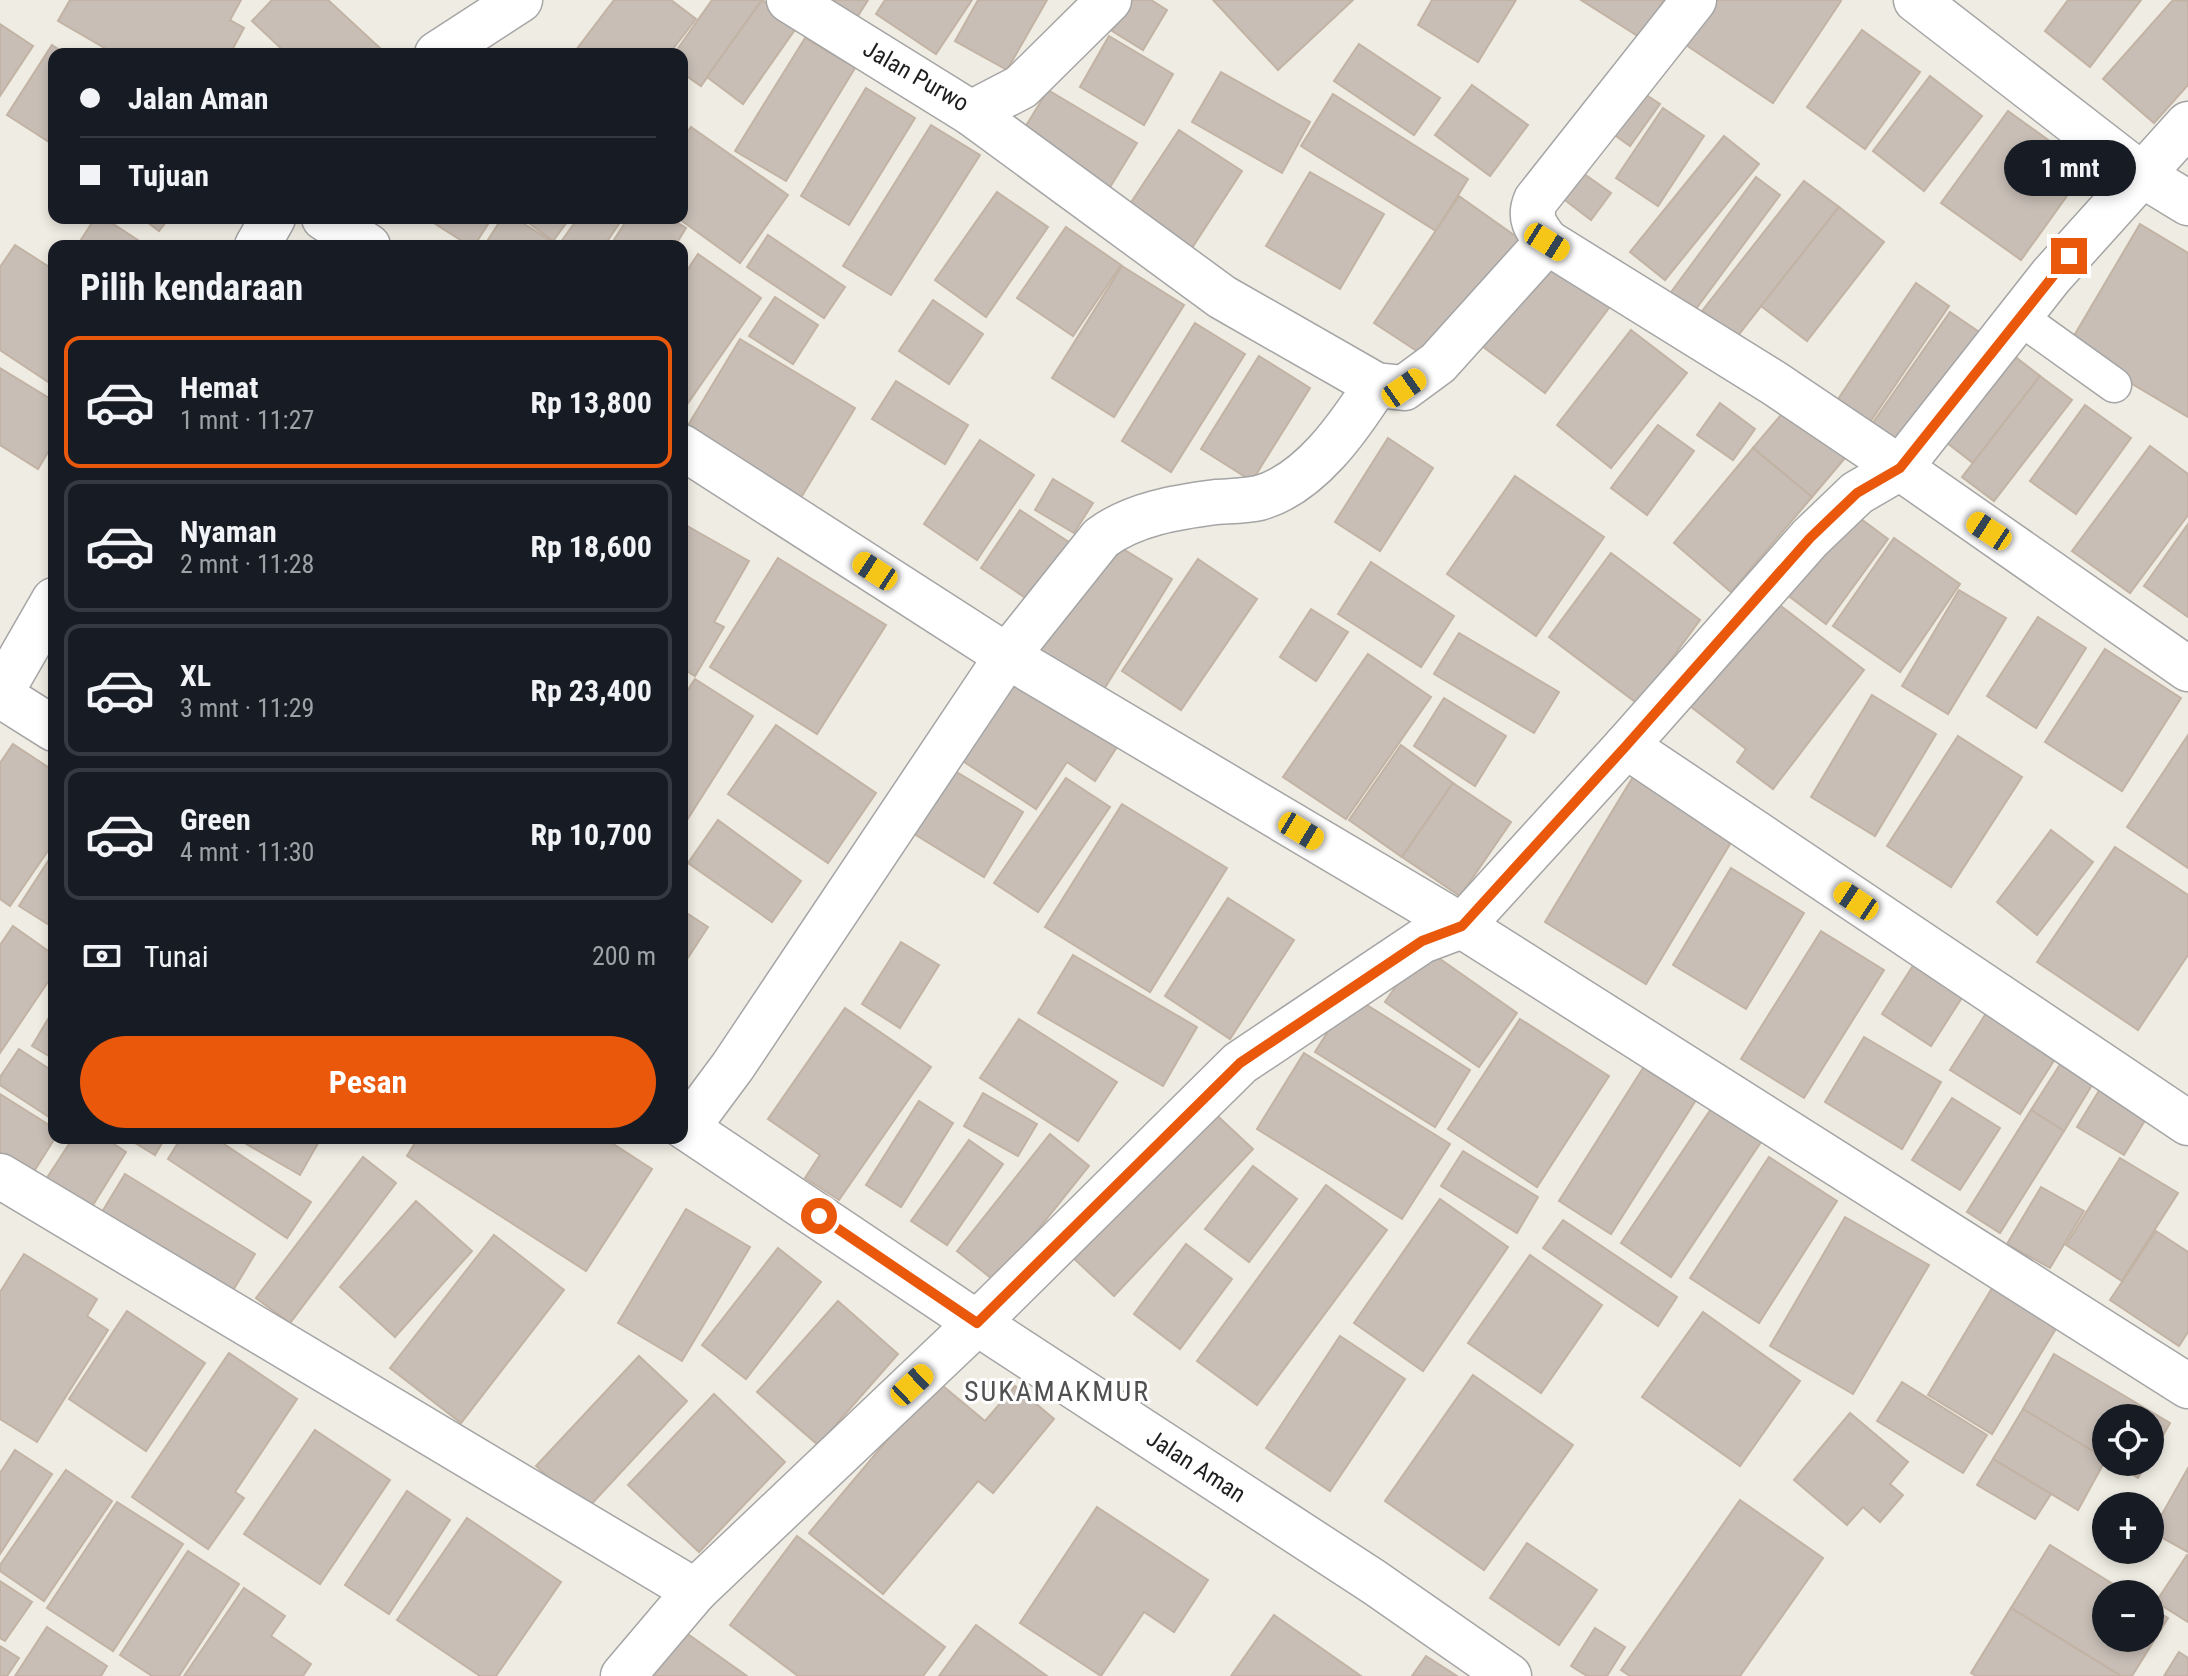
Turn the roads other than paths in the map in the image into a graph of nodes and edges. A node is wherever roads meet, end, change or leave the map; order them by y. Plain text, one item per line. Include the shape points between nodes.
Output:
1 (520, 0) edge
2 (789, 0) edge
3 (1109, 0) edge
4 (1694, 0) edge
5 (1916, 0) edge
6 (446, 48) edge
7 (971, 113) junction
8 (2188, 124) edge
9 (2142, 175) junction
10 (2188, 203) edge
11 (333, 224) edge
12 (359, 240) edge
13 (1547, 242) junction
14 (2019, 317) junction
15 (1376, 385) junction
16 (2114, 385) dead end
17 (688, 451) edge
18 (1900, 468) junction
19 (48, 610) edge
20 (1007, 656) junction
21 (2188, 669) edge
22 (0, 694) edge
23 (48, 725) edge
24 (1626, 746) junction
25 (1462, 926) junction
26 (688, 1121) edge
27 (2188, 1123) edge
28 (688, 1129) edge
29 (0, 1176) edge
30 (977, 1323) junction
31 (2188, 1386) edge
32 (695, 1591) junction
33 (623, 1676) edge
34 (1509, 1676) edge

1 - 6 street
2 - 7 street, Jalan Purwo
3 - 7 street, Jalan Purwo via 1021,87
4 - 13 street via 1536,200 1533,224
5 - 9 street
7 - 15 street via 1222,297
8 - 9 street
9 - 10 street
9 - 14 street
11 - 12 street
13 - 15 street via 1438,363 1404,388
13 - 18 street
14 - 16 lane
14 - 18 street
15 - 20 street via 1345,433 1294,482 1259,498 1154,513 1101,538
17 - 20 street
18 - 21 street
18 - 24 street via 1857,493 1810,538
19 - 22 street
20 - 25 street
20 - 26 street via 741,1054
22 - 23 street
24 - 25 street
24 - 27 street
25 - 30 street via 1422,941 1240,1063
25 - 31 street
28 - 30 street, Jalan Aman
29 - 32 street
30 - 32 street
30 - 34 street, Jalan Aman
32 - 33 street

